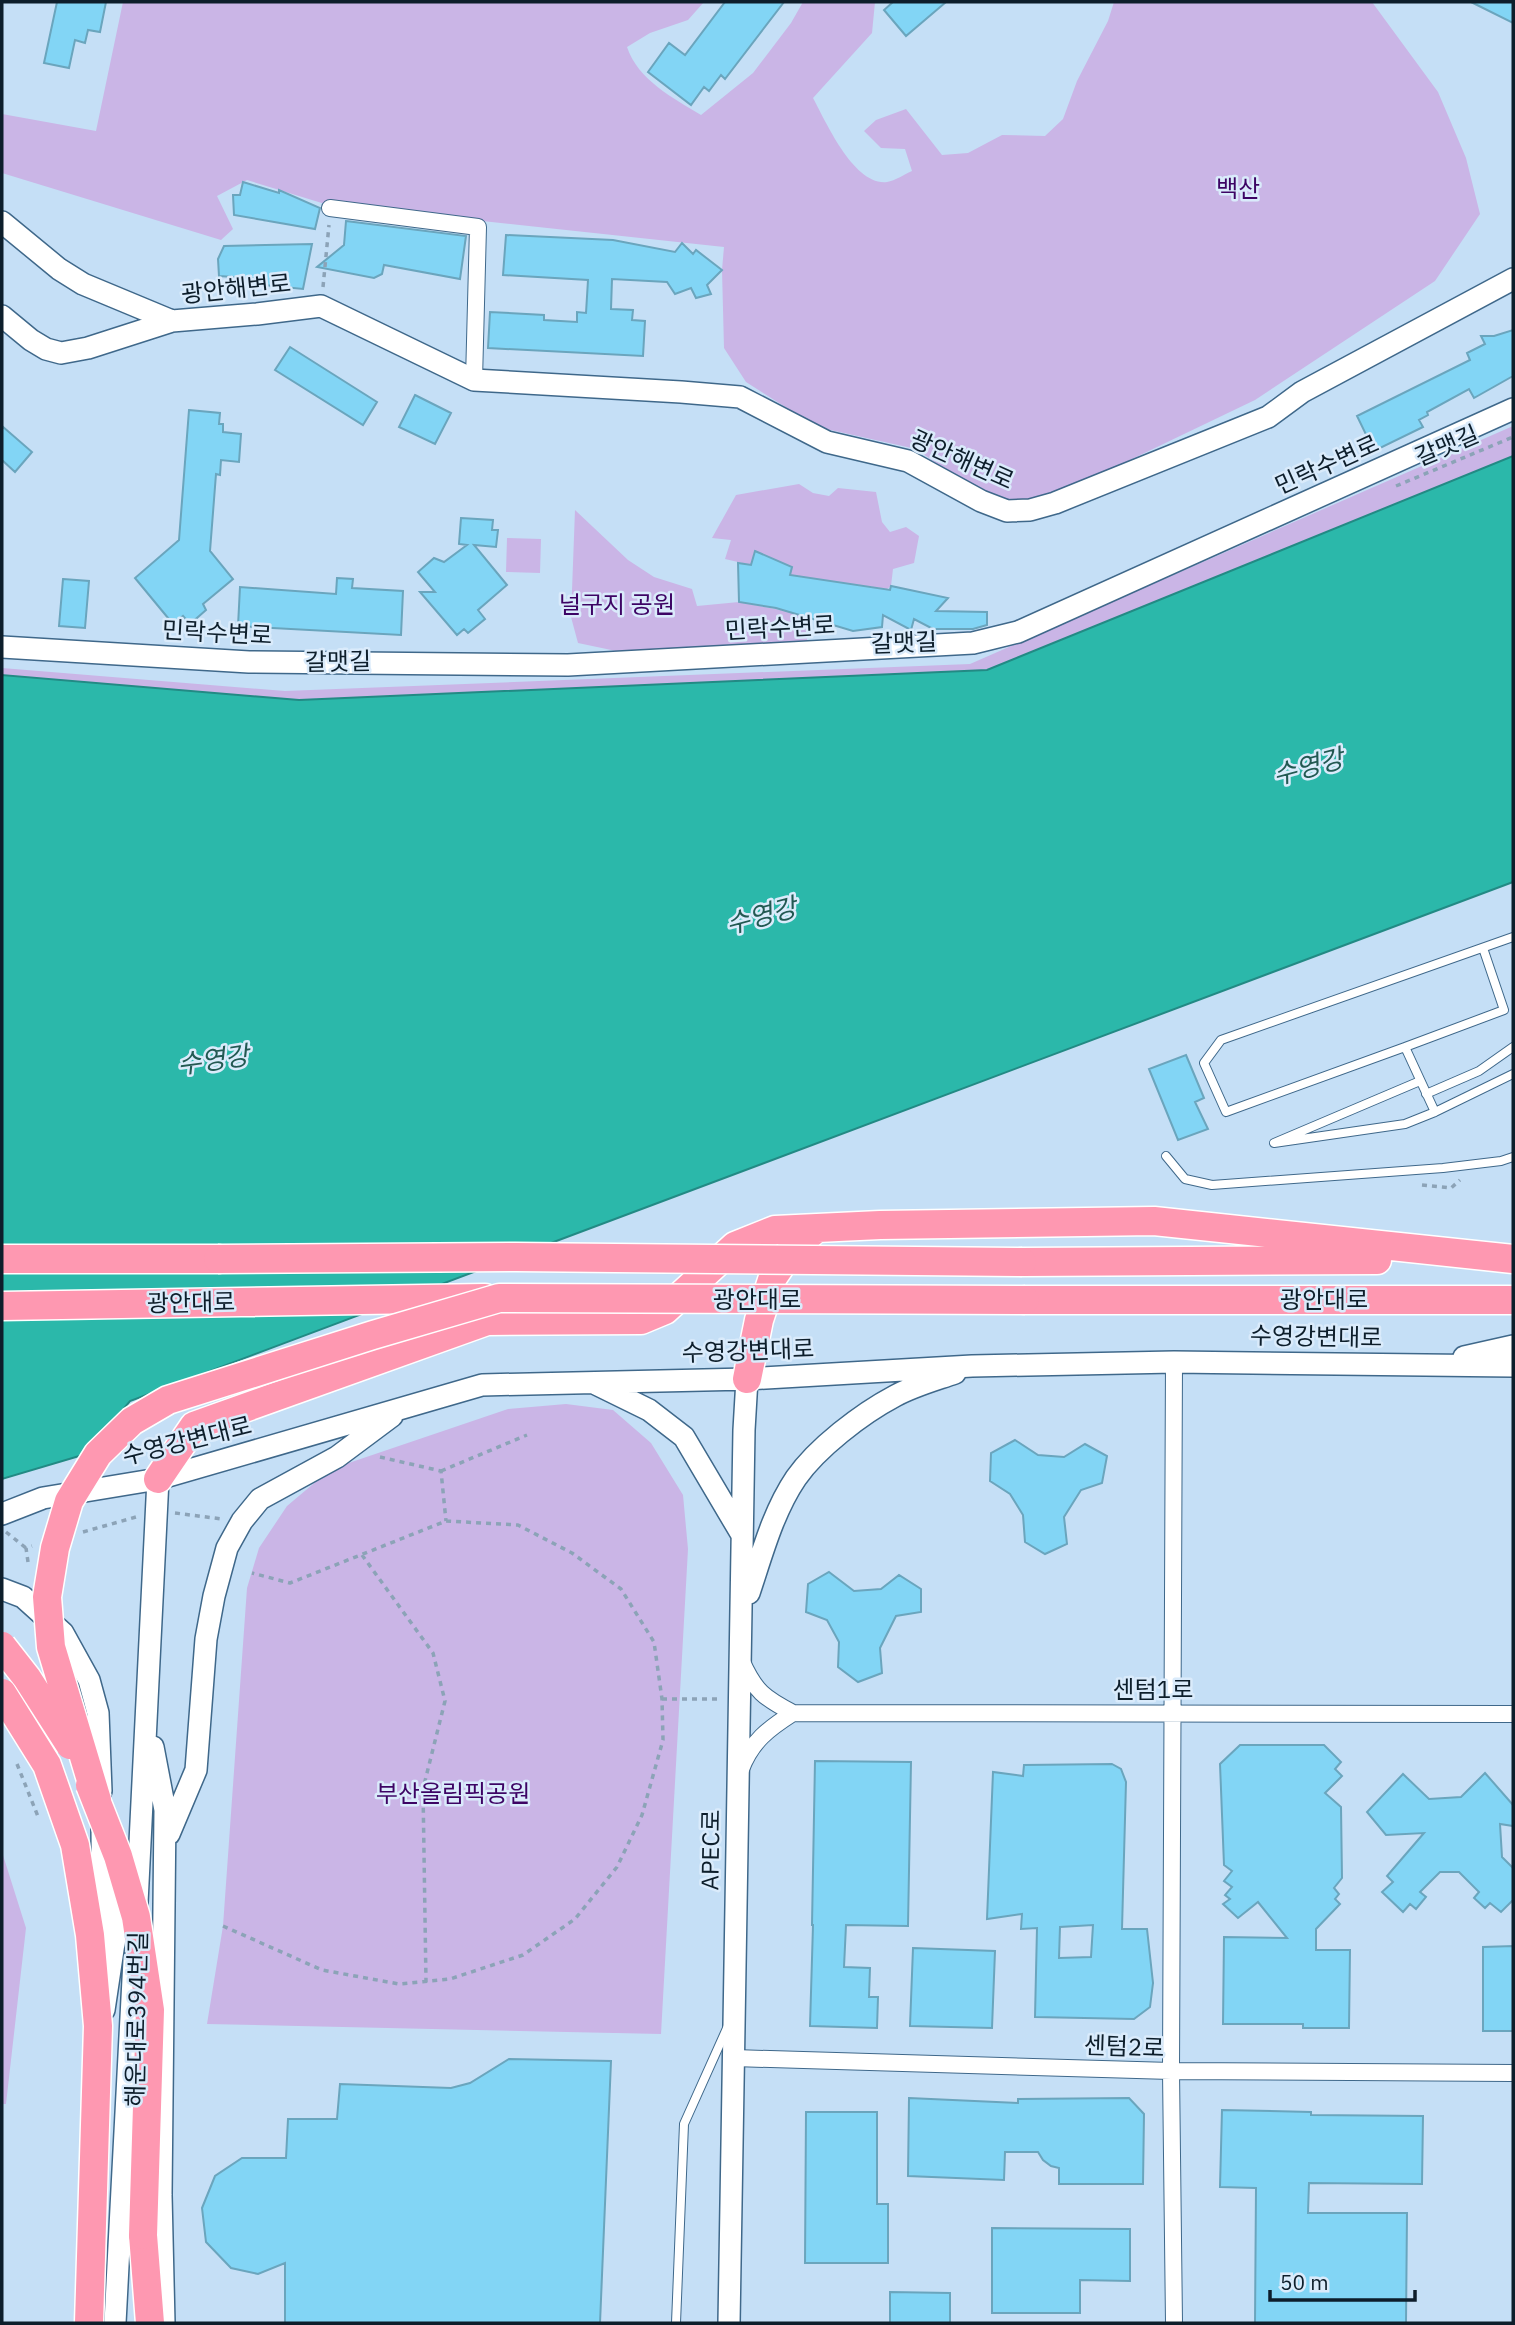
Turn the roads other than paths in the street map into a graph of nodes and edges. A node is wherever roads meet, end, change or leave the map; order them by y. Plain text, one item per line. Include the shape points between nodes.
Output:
1 (330, 208) road end
2 (2, 222) edge
3 (1513, 279) edge
4 (2, 317) edge
5 (172, 321) junction
6 (474, 380) junction
7 (1513, 410) edge
8 (2, 647) edge
9 (1513, 937) edge
10 (1483, 948) junction
11 (1405, 1047) junction
12 (1513, 1047) edge
13 (1513, 1074) edge
14 (1420, 1081) junction
15 (1426, 1094) junction
16 (1435, 1112) junction
17 (1166, 1156) dead end
18 (1513, 1157) edge
19 (817, 1228) junction
20 (2, 1259) edge
21 (1513, 1259) edge
22 (499, 1298) junction
23 (1513, 1300) edge
24 (2, 1306) edge
25 (1513, 1346) edge
26 (1174, 1362) junction
27 (1433, 1365) junction
28 (972, 1366) junction
29 (1513, 1366) edge
30 (747, 1379) junction
31 (592, 1381) junction
32 (403, 1408) junction
33 (158, 1479) junction
34 (2, 1514) edge
35 (743, 1536) junction
36 (2, 1589) edge
37 (742, 1615) junction
38 (2, 1646) edge
39 (741, 1659) junction
40 (2, 1693) edge
41 (793, 1713) junction
42 (1172, 1713) junction
43 (1513, 1714) edge
44 (147, 1718) junction
45 (739, 1773) junction
46 (97, 1800) junction
47 (165, 1842) junction
48 (104, 2009) junction
49 (734, 2011) junction
50 (130, 2037) junction
51 (734, 2058) junction
52 (1171, 2071) junction
53 (1513, 2073) edge
54 (97, 2099) junction
55 (143, 2235) junction
56 (83, 2257) junction
57 (78, 2323) edge
58 (115, 2323) edge
59 (150, 2323) edge
60 (164, 2323) edge
61 (676, 2323) edge
62 (729, 2323) edge
63 (1174, 2323) edge

1 - 6 street via 478,228
2 - 5 main road via 83,284
3 - 6 main road, 광안해변로 via 1301,393 1268,417 1030,510 1007,511 908,461 827,442 740,397
4 - 5 main road, 광안해변로 via 31,340 61,353
5 - 6 main road, 광안해변로 via 321,306
7 - 8 main road, 민락수변로 via 1018,632 973,643 586,665 249,662
9 - 10 lane
10 - 11 lane via 1504,1010
10 - 11 lane via 1221,1040 1204,1063 1226,1112
11 - 14 lane
12 - 15 lane via 1479,1071
13 - 16 lane
14 - 15 lane
14 - 16 lane via 1274,1143 1405,1125
15 - 16 lane
17 - 18 lane via 1185,1180 1212,1185 1443,1168
19 - 21 highway via 1154,1221
19 - 30 highway via 792,1249 773,1277
19 - 33 highway via 775,1230 735,1247 665,1310 640,1320 486,1321 194,1426
20 - 21 highway, 광안대로, bridge
22 - 23 highway, 광안대로, bridge
22 - 24 highway, 광안대로, bridge
22 - 46 highway, bridge via 167,1400 132,1421 98,1454 69,1501 47,1597 51,1647
25 - 27 main road
26 - 27 main road, 수영강변대로
26 - 28 main road, 수영강변대로
26 - 42 street
27 - 29 main road, 수영강변대로
28 - 30 main road, 수영강변대로
28 - 37 main road via 895,1396 842,1430 796,1478 771,1527
30 - 31 main road, 수영강변대로
30 - 35 main road, APEC로
31 - 32 main road, 수영강변대로 via 482,1385
31 - 35 main road via 649,1410 684,1437
32 - 33 main road, 수영강변대로
32 - 47 main road via 337,1457 260,1499 227,1548 206,1639 196,1770
33 - 34 main road, 수영강변대로 via 43,1498
33 - 44 main road, 해운대로394번길
35 - 37 main road, APEC로
36 - 48 main road via 23,1597 63,1633 89,1680 98,1713
37 - 39 main road, APEC로
38 - 46 highway, bridge via 68,1741
39 - 41 street via 752,1684 771,1702
39 - 45 main road, APEC로
40 - 58 highway, bridge via 47,1765 75,1845 90,1935 98,2026
41 - 42 street, 센텀1로
41 - 45 street via 748,1751
42 - 43 street, 센텀1로
42 - 52 street
44 - 47 main road, 해운대로394번길 via 166,1810
44 - 48 main road, 해운대로394번길
44 - 50 main road, 해운대로394번길
45 - 49 main road, APEC로
46 - 55 highway, bridge via 136,1916 150,2010
47 - 60 main road, 해운대로394번길
48 - 54 main road, 해운대로394번길
49 - 51 main road, APEC로
49 - 61 lane via 684,2124
50 - 54 main road, 해운대로394번길
50 - 58 main road, 해운대로394번길
51 - 52 street, 센텀2로
51 - 62 main road, APEC로
52 - 53 street, 센텀2로
52 - 63 street
54 - 56 main road, 해운대로394번길
55 - 58 highway
55 - 59 highway
56 - 57 main road, 해운대로394번길
56 - 58 main road

